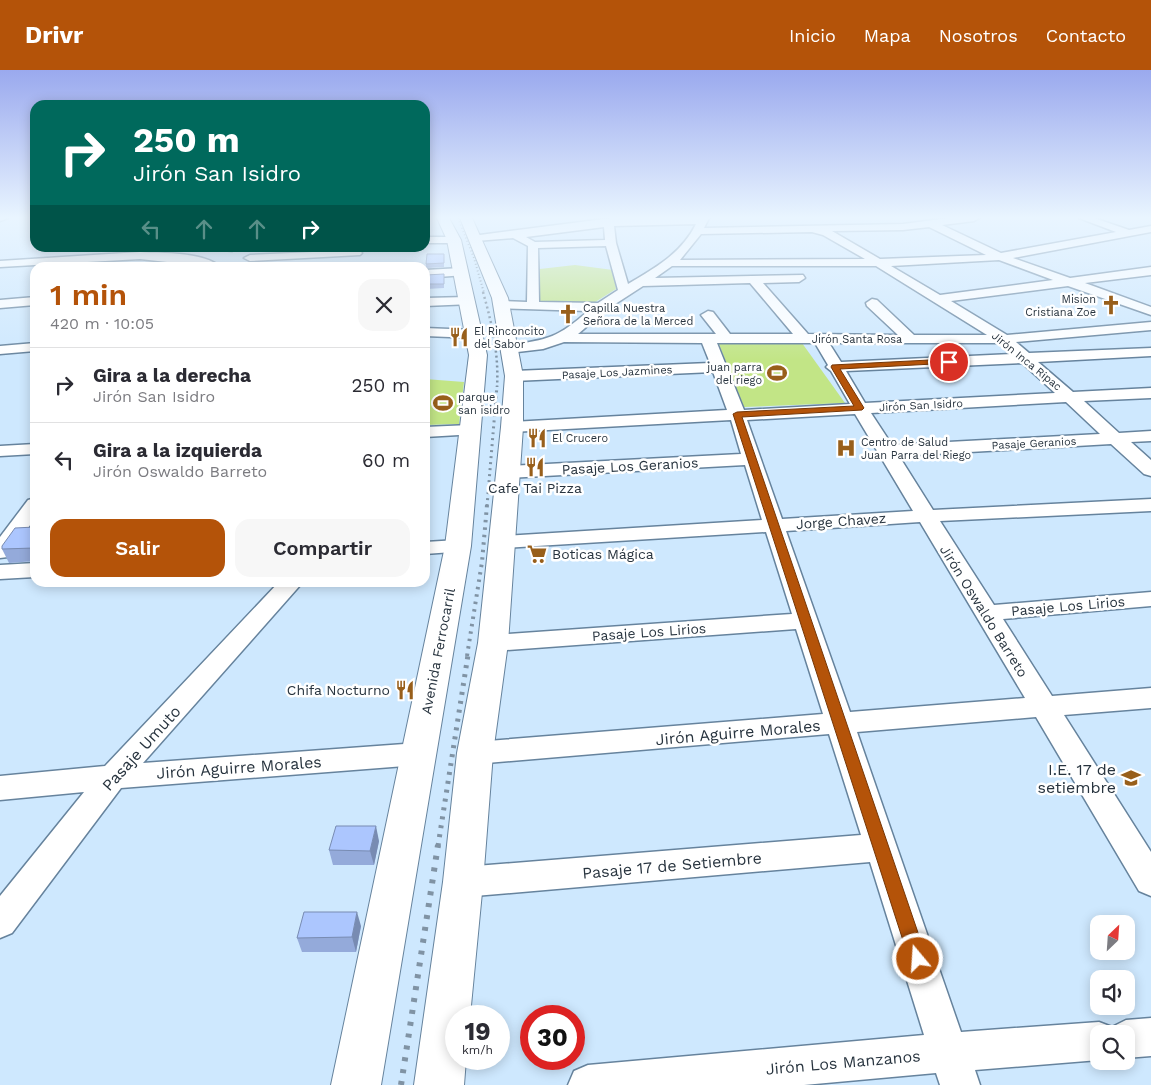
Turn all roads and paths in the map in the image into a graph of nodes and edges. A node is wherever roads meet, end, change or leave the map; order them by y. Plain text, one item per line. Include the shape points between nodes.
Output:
1 (460, 265) edge
2 (475, 265) edge
3 (533, 265) edge
4 (617, 265) edge
5 (668, 265) edge
6 (742, 265) edge
7 (872, 265) edge
8 (921, 265) edge
9 (1023, 265) edge
10 (878, 270) junction
11 (1151, 271) edge
12 (430, 276) edge
13 (811, 278) dead end
14 (753, 279) junction
15 (640, 282) junction
16 (1070, 282) junction
17 (464, 286) junction
18 (624, 291) junction
19 (938, 299) junction
20 (430, 300) edge
21 (30, 301) edge
22 (872, 303) dead end
23 (0, 304) edge
24 (501, 305) junction
25 (533, 306) junction
26 (602, 307) junction
27 (1151, 311) edge
28 (1151, 326) edge
29 (1116, 329) junction
30 (715, 331) junction
31 (430, 332) edge
32 (474, 334) junction
33 (30, 338) edge
34 (562, 338) junction
35 (812, 339) junction
36 (911, 339) junction
37 (1004, 339) junction
38 (0, 341) edge
39 (30, 347) edge
40 (0, 350) edge
41 (1151, 352) edge
42 (1026, 358) junction
43 (512, 363) junction
44 (719, 367) junction
45 (834, 367) junction
46 (1151, 393) edge
47 (1072, 398) junction
48 (860, 408) junction
49 (737, 414) junction
50 (512, 427) junction
51 (470, 430) junction
52 (430, 432) edge
53 (1151, 436) edge
54 (1115, 438) junction
55 (30, 449) edge
56 (0, 451) edge
57 (886, 452) junction
58 (752, 459) junction
59 (1151, 470) edge
60 (508, 472) junction
61 (1151, 504) edge
62 (30, 511) edge
63 (926, 516) junction
64 (774, 525) junction
65 (502, 542) junction
66 (458, 546) junction
67 (430, 548) edge
68 (0, 552) edge
69 (30, 570) edge
70 (0, 572) edge
71 (287, 587) edge
72 (1151, 599) edge
73 (986, 613) junction
74 (805, 621) junction
75 (493, 643) junction
76 (1151, 698) edge
77 (1044, 708) junction
78 (840, 724) junction
79 (475, 753) junction
80 (418, 754) junction
81 (113, 777) junction
82 (0, 788) edge
83 (880, 847) junction
84 (1151, 881) edge
85 (463, 882) junction
86 (0, 922) edge
87 (1151, 1037) edge
88 (1135, 1038) edge
89 (1090, 1043) edge
90 (954, 1069) edge
91 (702, 1080) edge
92 (356, 1085) edge
93 (439, 1085) edge
94 (588, 1085) edge

1 - 17 main road, Avenida Ferrocarril
2 - 24 main road
3 - 25 street
4 - 18 street
5 - 15 street
6 - 10 street
7 - 10 street, Jirón Inca Ripac
8 - 10 street
9 - 16 street
10 - 19 street, Jirón Inca Ripac via 898,276
11 - 16 street
12 - 17 street
13 - 14 street
14 - 15 street
14 - 35 street, Jirón Oswaldo Barreto
15 - 18 street
16 - 19 street
16 - 27 street
17 - 20 street
17 - 32 main road, Avenida Ferrocarril
18 - 26 street
19 - 37 street, Jirón Inca Ripac
21 - 23 street
22 - 36 street
24 - 25 street
24 - 43 main road
25 - 26 street
26 - 34 street
28 - 29 street, Jirón Santa Rosa
29 - 37 street, Jirón Santa Rosa
29 - 41 street
30 - 34 street, Jirón Santa Rosa
30 - 35 street, Jirón Santa Rosa
30 - 44 street
31 - 32 street
32 - 51 main road, Avenida Ferrocarril via 478,355
33 - 38 street
34 - 43 street via 534,346
35 - 36 street, Jirón Santa Rosa
35 - 45 street, Jirón Oswaldo Barreto
36 - 37 street, Jirón Santa Rosa
37 - 42 street, Jirón Inca Ripac
39 - 40 street
41 - 42 street
42 - 45 street
42 - 47 street, Jirón Inca Ripac
43 - 44 street, Pasaje Los Jazmines
43 - 50 main road
44 - 49 street
45 - 48 street, Jirón Oswaldo Barreto
46 - 47 street, Jirón San Isidro
47 - 48 street, Jirón San Isidro
47 - 54 street, Jirón Inca Ripac
48 - 49 street, Jirón San Isidro
48 - 57 street, Jirón Oswaldo Barreto
49 - 50 street, Jirón San Isidro
49 - 58 street
50 - 60 main road
51 - 52 street
51 - 66 main road, Avenida Ferrocarril
53 - 54 street, Pasaje Geranios
54 - 57 street, Pasaje Geranios
54 - 59 street, Jirón Inca Ripac
55 - 56 street
57 - 63 street, Jirón Oswaldo Barreto
58 - 60 street, Pasaje Los Geranios
58 - 64 street
60 - 65 main road
61 - 63 street, Jorge Chavez
62 - 68 street
63 - 64 street, Jorge Chavez
63 - 73 street, Jirón Oswaldo Barreto
64 - 65 street, Jorge Chavez
64 - 74 street
65 - 75 main road
66 - 67 street
66 - 80 main road, Avenida Ferrocarril
69 - 70 street
71 - 81 street, Pasaje Umuto
72 - 73 street, Pasaje Los Lirios
73 - 77 street, Jirón Oswaldo Barreto
74 - 75 street, Pasaje Los Lirios
74 - 78 street
75 - 79 main road
76 - 77 street, Jirón Aguirre Morales
77 - 78 street, Jirón Aguirre Morales
77 - 84 street, Jirón Oswaldo Barreto
78 - 79 street, Jirón Aguirre Morales
78 - 83 street
79 - 85 main road
80 - 81 street, Jirón Aguirre Morales
80 - 92 main road, Avenida Ferrocarril
81 - 82 street, Jirón Aguirre Morales
81 - 86 street, Pasaje Umuto
83 - 85 street, Pasaje 17 de Setiembre
83 - 90 street
85 - 93 main road
87 - 88 street
89 - 90 street, Jirón Los Manzanos
90 - 91 street, Jirón Los Manzanos
91 - 94 street, Jirón Los Manzanos

